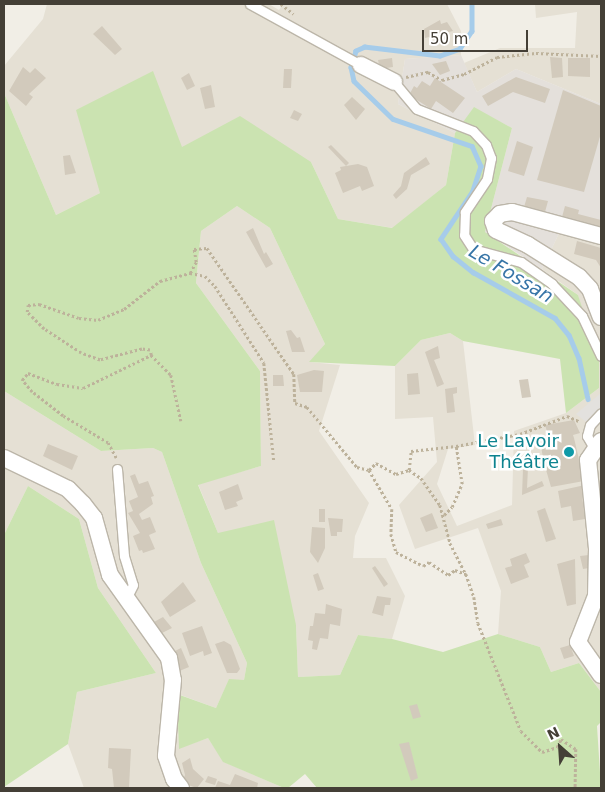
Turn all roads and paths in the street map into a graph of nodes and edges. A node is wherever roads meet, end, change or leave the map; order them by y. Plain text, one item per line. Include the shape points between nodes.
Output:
1 (250, 4) edge
2 (601, 56) edge
3 (361, 65) joint
4 (394, 82) junction
5 (601, 236) edge
6 (190, 273) junction
7 (601, 317) edge
8 (151, 354) junction
9 (601, 356) edge
10 (601, 413) edge
11 (181, 421) dead end
12 (594, 442) edge
13 (456, 446) junction
14 (4, 458) edge
15 (274, 462) dead end
16 (117, 469) joint
17 (369, 470) junction
18 (409, 470) junction
19 (444, 515) junction
20 (466, 574) junction
21 (127, 598) junction
22 (601, 675) edge
23 (181, 788) edge
24 (575, 788) edge

1 - 3 lane
2 - 4 path via 536,53 497,57 464,74 442,80 428,72 414,72
3 - 4 street
4 - 9 lane via 417,109 473,132 486,145 491,158 488,179 465,212 464,235 474,249 521,262 552,284 582,316
5 - 7 street via 512,212 500,214 493,221 496,230 528,245 579,278 590,289
6 - 8 path via 160,281 124,309 98,320 80,318 39,304 28,305 27,312 44,330 81,353 100,360 142,349 150,350
6 - 15 path via 205,276 215,286 264,363
6 - 17 path via 196,262 194,249 207,248 294,374 295,402 307,408 357,467
8 - 11 path via 171,375
8 - 16 path via 84,388 57,384 28,373 22,380 63,416 108,443 116,455
10 - 12 lane via 590,425
12 - 13 path via 577,418 567,416 520,434
12 - 22 street via 588,460 597,549 596,596 578,642
13 - 18 path via 411,451
13 - 19 path via 462,484 452,507
14 - 21 street via 68,489 83,504 94,518 110,575
16 - 21 lane via 124,556 133,585
17 - 18 path via 376,463 396,474
17 - 20 path via 392,509 391,534 396,552 423,566 429,562 448,575 455,570
18 - 19 path via 431,489
19 - 20 path via 450,542
20 - 24 path via 478,624 521,731 542,752 557,747 561,740 576,749
21 - 23 street via 169,658 173,680 166,756 174,779

